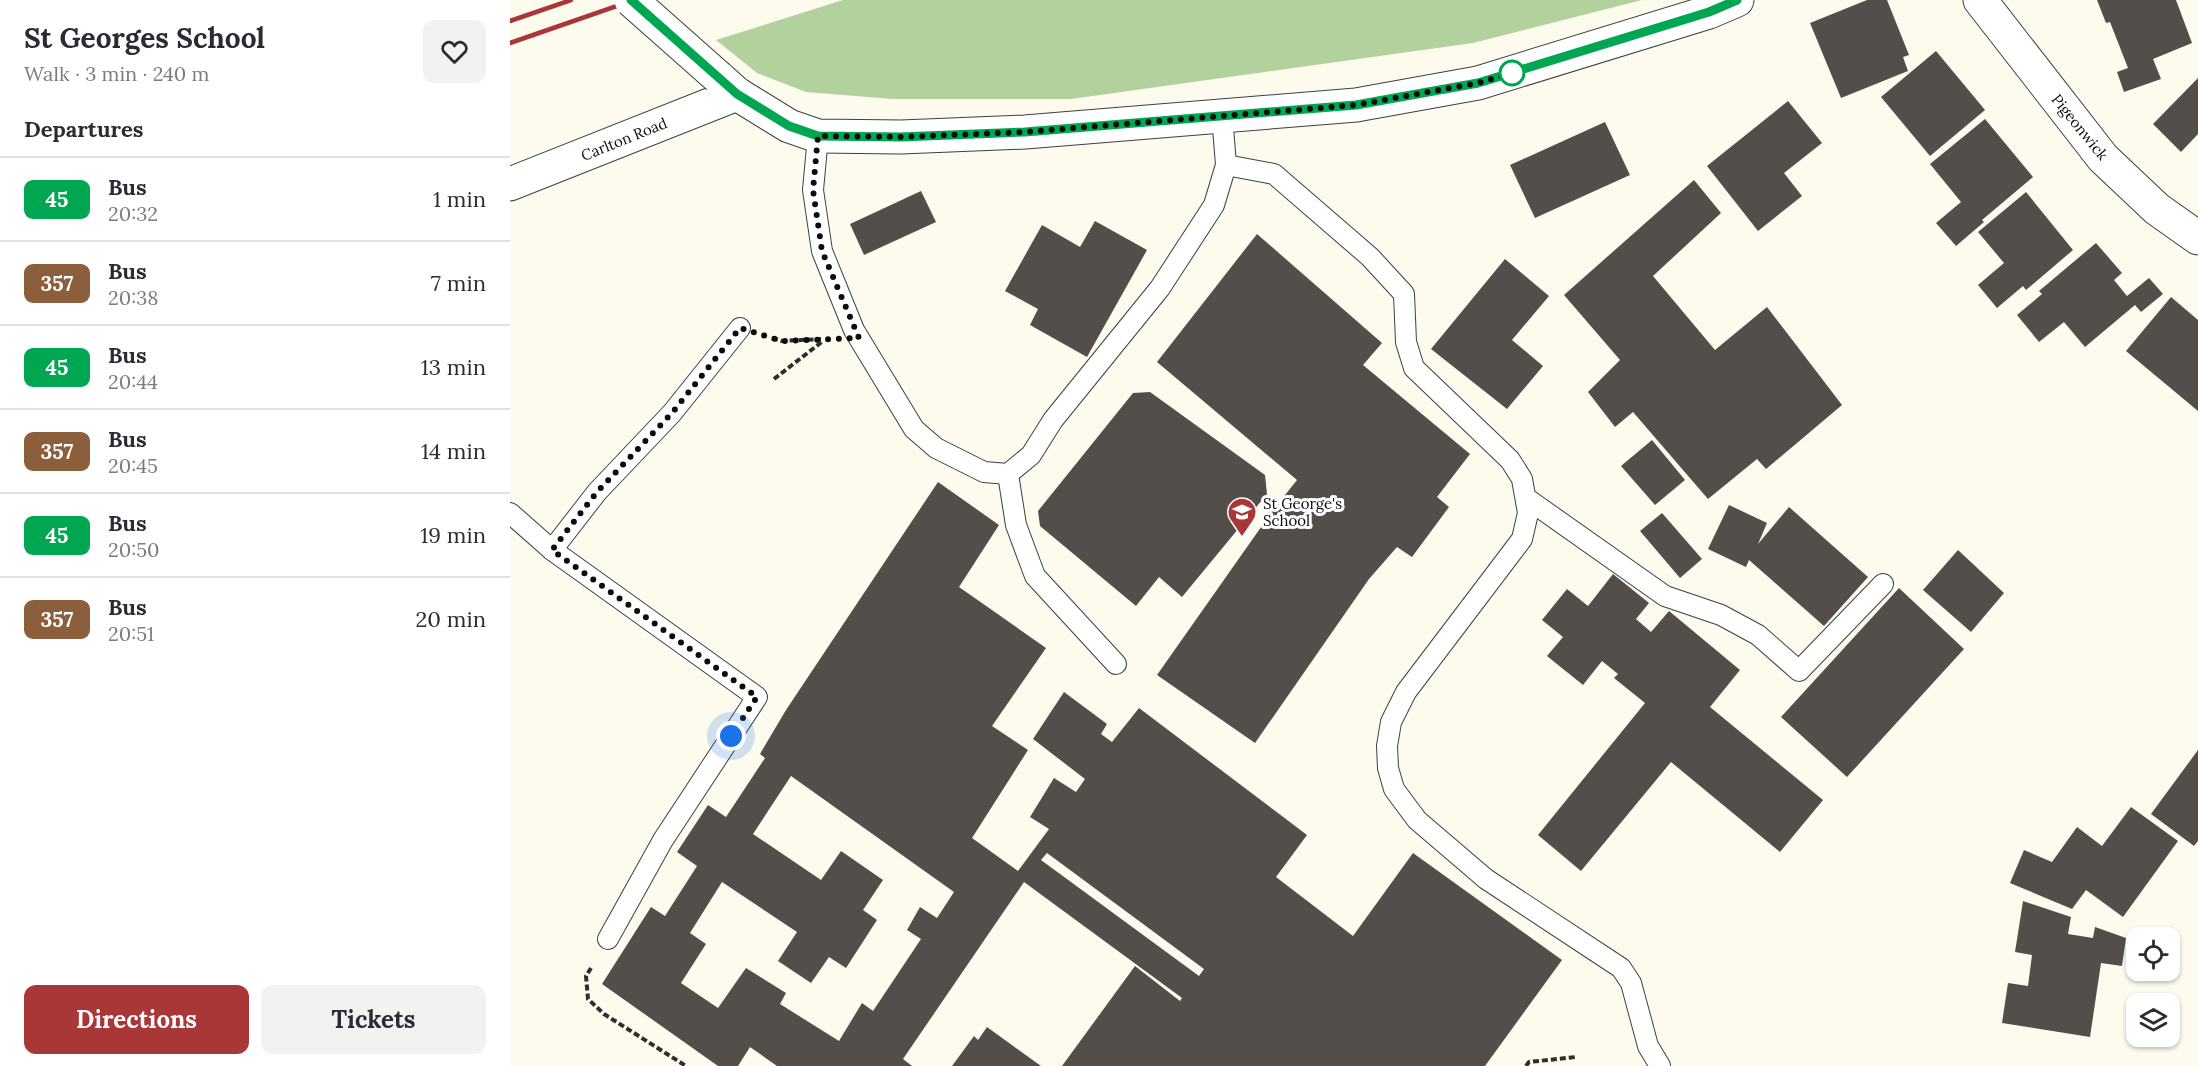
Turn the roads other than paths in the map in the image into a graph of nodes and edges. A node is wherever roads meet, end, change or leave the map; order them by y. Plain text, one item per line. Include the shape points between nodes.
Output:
1 (631, 0) edge
2 (1737, 0) edge
3 (1980, 0) edge
4 (727, 86) junction
5 (1222, 115) junction
6 (818, 136) junction
7 (1226, 165) junction
8 (510, 184) edge
9 (2198, 238) edge
10 (740, 328) road end
11 (1008, 474) junction
12 (1526, 498) junction
13 (510, 513) edge
14 (552, 550) junction
15 (1883, 584) dead end
16 (1116, 663) dead end
17 (608, 939) road end
18 (1660, 1066) edge

1 - 4 street, bridge
2 - 5 street via 1478,83 1356,105
3 - 9 street, Pigeonwick via 2103,158 2157,209
4 - 6 street via 789,126
4 - 8 street, Carlton Road
5 - 6 street via 1025,132
5 - 7 lane
6 - 11 lane via 813,190 822,251 854,330 914,429 936,448 984,472
7 - 11 lane via 1214,205 1160,288 1053,420 1031,455
7 - 12 lane via 1274,174 1389,277 1404,294 1406,342 1414,368 1509,460 1522,479
10 - 14 lane via 672,413 597,492
11 - 16 lane via 1016,525 1035,576
12 - 15 lane via 1665,596 1721,615 1758,635 1799,671
12 - 18 lane via 1528,513 1522,539 1401,702 1391,722 1386,746 1388,768 1394,789 1417,820 1468,864 1621,968 1631,983 1648,1046
13 - 14 lane
14 - 17 lane via 757,697 663,840

